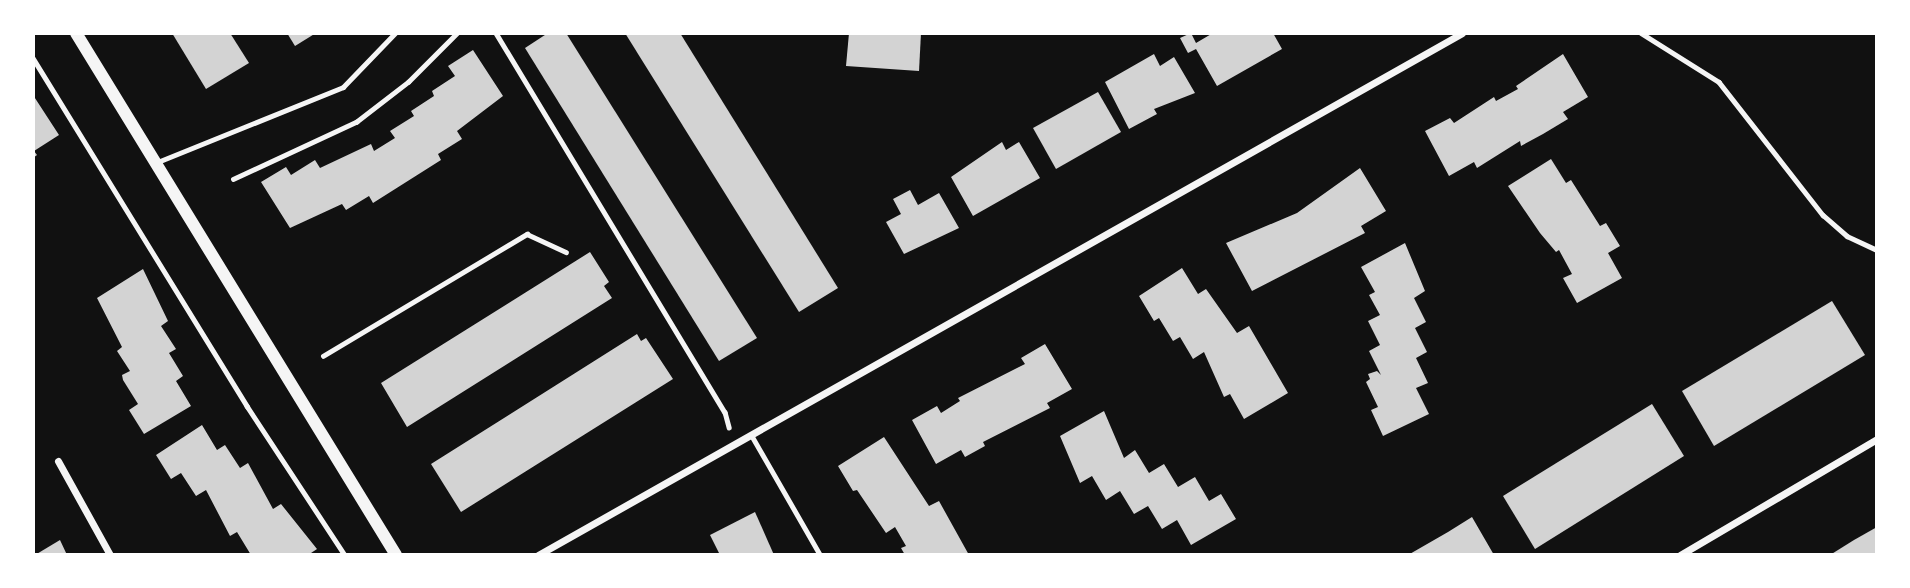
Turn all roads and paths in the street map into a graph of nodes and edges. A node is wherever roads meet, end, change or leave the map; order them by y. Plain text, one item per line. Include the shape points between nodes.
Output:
1 (76, 33) edge
2 (395, 33) edge
3 (457, 33) edge
4 (496, 33) edge
5 (1462, 33) edge
6 (1641, 33) edge
7 (33, 58) edge
8 (155, 163) junction
9 (233, 179) dead end
10 (1877, 250) edge
11 (566, 252) dead end
12 (323, 356) dead end
13 (751, 435) junction
14 (1877, 439) edge
15 (734, 445) junction
16 (58, 461) dead end
17 (110, 555) edge
18 (345, 555) edge
19 (396, 555) edge
20 (538, 555) edge
21 (820, 555) edge
22 (1680, 555) edge

1 - 8 street
2 - 8 lane via 343,86
3 - 9 path via 408,82 356,122
4 - 15 path via 531,99 725,412
5 - 13 street
6 - 10 path via 1719,82 1823,215 1847,236
7 - 18 path via 247,406
8 - 19 street
11 - 12 path via 527,234
13 - 15 street
13 - 21 lane
14 - 22 street
15 - 20 street
16 - 17 street

